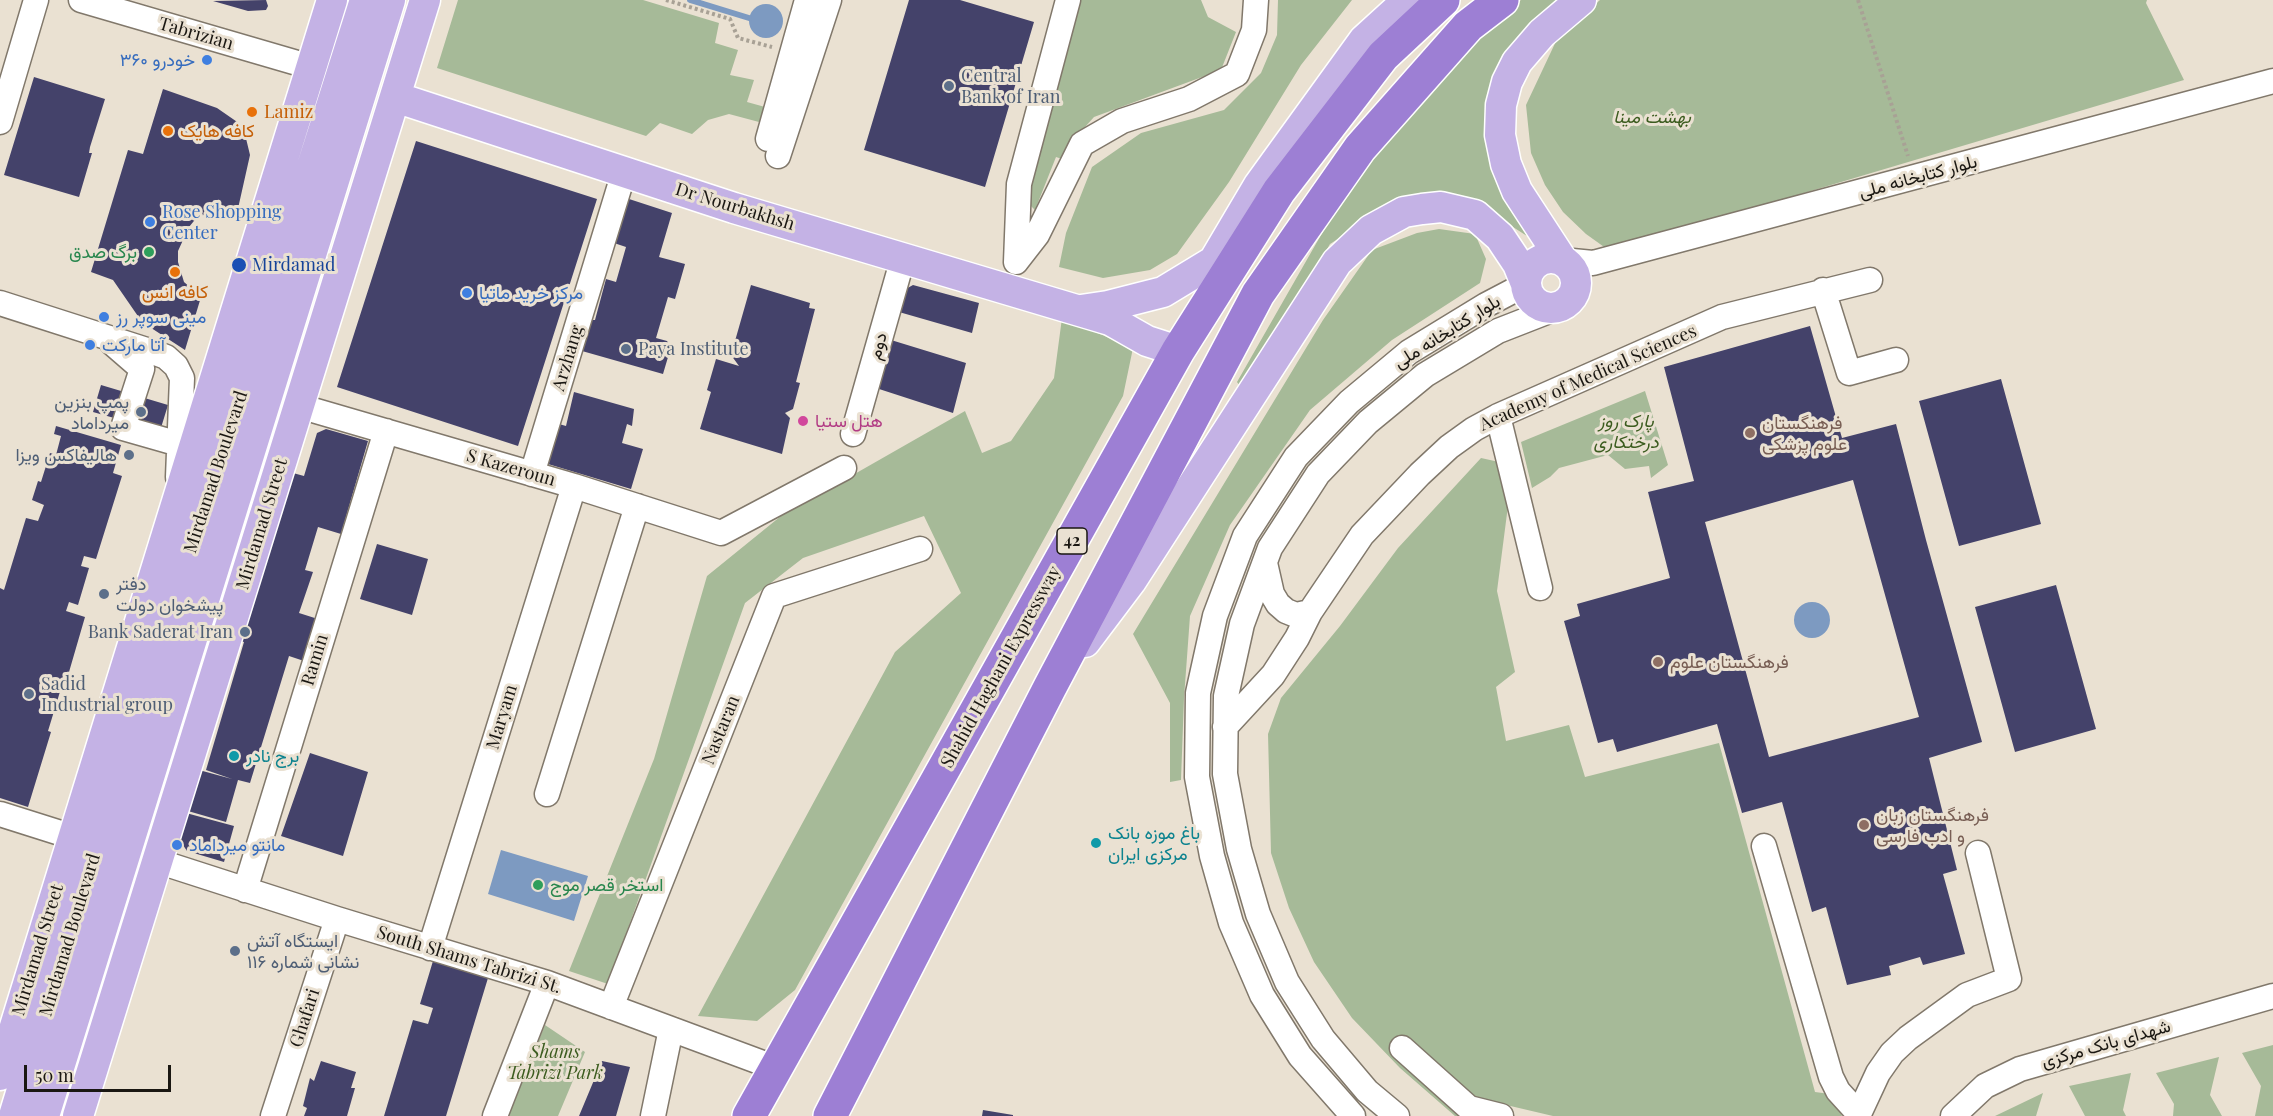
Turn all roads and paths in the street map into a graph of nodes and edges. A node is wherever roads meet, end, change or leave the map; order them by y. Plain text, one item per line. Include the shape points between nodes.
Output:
1 (36, 0) edge
2 (81, 0) edge
3 (332, 0) edge
4 (365, 0) edge
5 (390, 0) edge
6 (425, 0) edge
7 (666, 0) edge
8 (807, 0) edge
9 (829, 0) edge
10 (1068, 0) edge
11 (1256, 0) edge
12 (1408, 0) edge
13 (1443, 0) edge
14 (1502, 0) edge
15 (1581, 0) edge
16 (1858, 0) edge
17 (125, 7) edge
18 (792, 53) junction
19 (311, 67) junction
20 (2273, 81) edge
21 (395, 97) junction
22 (0, 122) edge
23 (624, 172) junction
24 (1915, 178) junction
25 (903, 258) junction
26 (1562, 260) junction
27 (1870, 280) dead end
28 (1526, 284) junction
29 (1823, 290) junction
30 (0, 303) edge
31 (1562, 306) junction
32 (1078, 311) junction
33 (103, 336) junction
34 (1178, 351) junction
35 (1896, 360) dead end
36 (299, 406) junction
37 (1498, 416) junction
38 (386, 431) junction
39 (853, 434) dead end
40 (179, 444) junction
41 (844, 468) dead end
42 (532, 474) junction
43 (574, 486) junction
44 (179, 495) junction
45 (637, 507) junction
46 (920, 549) dead end
47 (1265, 563) junction
48 (1540, 588) dead end
49 (1310, 612) junction
50 (122, 682) junction
51 (1050, 687) junction
52 (1226, 727) junction
53 (119, 773) junction
54 (547, 794) dead end
55 (0, 814) edge
56 (73, 837) junction
57 (1764, 846) dead end
58 (1978, 853) dead end
59 (157, 861) junction
60 (244, 890) junction
61 (337, 919) junction
62 (430, 948) junction
63 (547, 983) junction
64 (2273, 996) edge
65 (611, 1006) junction
66 (671, 1029) junction
67 (1402, 1048) dead end
68 (776, 1068) junction
69 (0, 1075) edge
70 (1858, 1115) edge
71 (14, 1116) edge
72 (44, 1116) edge
73 (78, 1116) edge
74 (273, 1116) edge
75 (495, 1116) edge
76 (653, 1116) edge
77 (749, 1116) edge
78 (830, 1116) edge
79 (1353, 1116) edge
80 (1397, 1116) edge
81 (1501, 1116) edge
82 (1953, 1116) edge

1 - 22 street
2 - 17 street, Tabrizian
3 - 19 main road, Mirdamad Street
4 - 53 main road, Mirdamad Boulevard
5 - 72 main road, Mirdamad Boulevard
6 - 21 main road, Mirdamad Street
7 - 18 path via 730,19 738,38
8 - 18 street
9 - 18 street via 772,152
10 - 11 street via 1018,184 1017,262 1037,235 1082,144 1122,121 1189,99 1237,74 1254,30
12 - 32 main road via 1364,40 1259,185 1214,261 1163,292
13 - 34 highway, Shahid Haghani Expressway / 42 via 1383,56 1279,191
14 - 51 highway via 1468,26 1360,148 1258,294
15 - 26 main road via 1542,33 1517,62 1501,105 1500,135 1506,165 1517,191
16 - 24 path
17 - 19 street, Tabrizian
19 - 44 main road, Mirdamad Street
20 - 24 street, بلوار کتابخانه ملی
21 - 23 main road, Dr Nourbakhsh
21 - 36 main road, Mirdamad Street
23 - 25 main road, Dr Nourbakhsh
23 - 42 street, Arzhang
24 - 26 street, بلوار کتابخانه ملی via 1593,263
25 - 32 main road, Dr Nourbakhsh
25 - 39 street, دوم
26 - 28 main road via 1545,258 1537,262 1526,276
26 - 31 main road via 1574,271 1576,279 1574,294
27 - 29 street, Academy of Medical Sciences
28 - 31 main road via 1538,305
28 - 51 main road via 1500,237 1475,215 1458,209 1404,212 1354,244 1337,262 1131,581
28 - 79 street, بلوار کتابخانه ملی via 1409,352 1349,402 1296,457 1245,536 1215,616 1198,693 1197,777 1212,856 1231,923 1262,995 1300,1056
29 - 35 street via 1849,373
29 - 37 street, Academy of Medical Sciences via 1722,317
30 - 33 street
31 - 47 street via 1498,331 1425,375 1368,422 1318,474 1270,548
32 - 34 main road, Dr Nourbakhsh via 1110,320 1147,341
33 - 40 street via 166,357 176,366 182,378
33 - 40 street via 142,369 123,428
34 - 68 highway, Shahid Haghani Expressway / 42
36 - 38 street, S Kazeroun
36 - 59 main road, Mirdamad Street
37 - 48 street
37 - 49 street, Academy of Medical Sciences via 1449,447 1420,474 1362,535
38 - 42 street, S Kazeroun
38 - 60 street, Ramin
40 - 44 street
41 - 45 street, S Kazeroun via 721,533
42 - 43 street, S Kazeroun
43 - 45 street, S Kazeroun
43 - 62 street, Maryam
44 - 50 main road, Mirdamad Street
45 - 54 street
46 - 65 street, Nastaran via 774,596
47 - 49 street via 1278,604 1296,615
47 - 52 street via 1242,624 1226,696
49 - 52 street, Academy of Medical Sciences via 1273,675
50 - 53 main road
50 - 56 main road, Mirdamad Street
51 - 78 highway
52 - 80 street via 1225,774 1239,849 1258,914 1287,982 1323,1039 1367,1091
53 - 71 main road, Mirdamad Boulevard
55 - 56 street
56 - 69 main road, Mirdamad Street
57 - 70 street via 1831,1077
58 - 70 street via 2009,979 1968,995 1908,1038 1878,1073
59 - 60 street, South Shams Tabrizi St.
59 - 73 main road, Mirdamad Street
60 - 61 street, South Shams Tabrizi St.
61 - 62 street, South Shams Tabrizi St.
61 - 74 street, Ghafari
62 - 63 street, South Shams Tabrizi St.
63 - 65 street, South Shams Tabrizi St.
63 - 75 street
64 - 82 street, شهدای بانک مرکزی via 2020,1069 1985,1086
65 - 66 street, South Shams Tabrizi St.
66 - 68 street, South Shams Tabrizi St.
66 - 76 street
67 - 81 street via 1469,1108
68 - 77 highway, Shahid Haghani Expressway / 42

